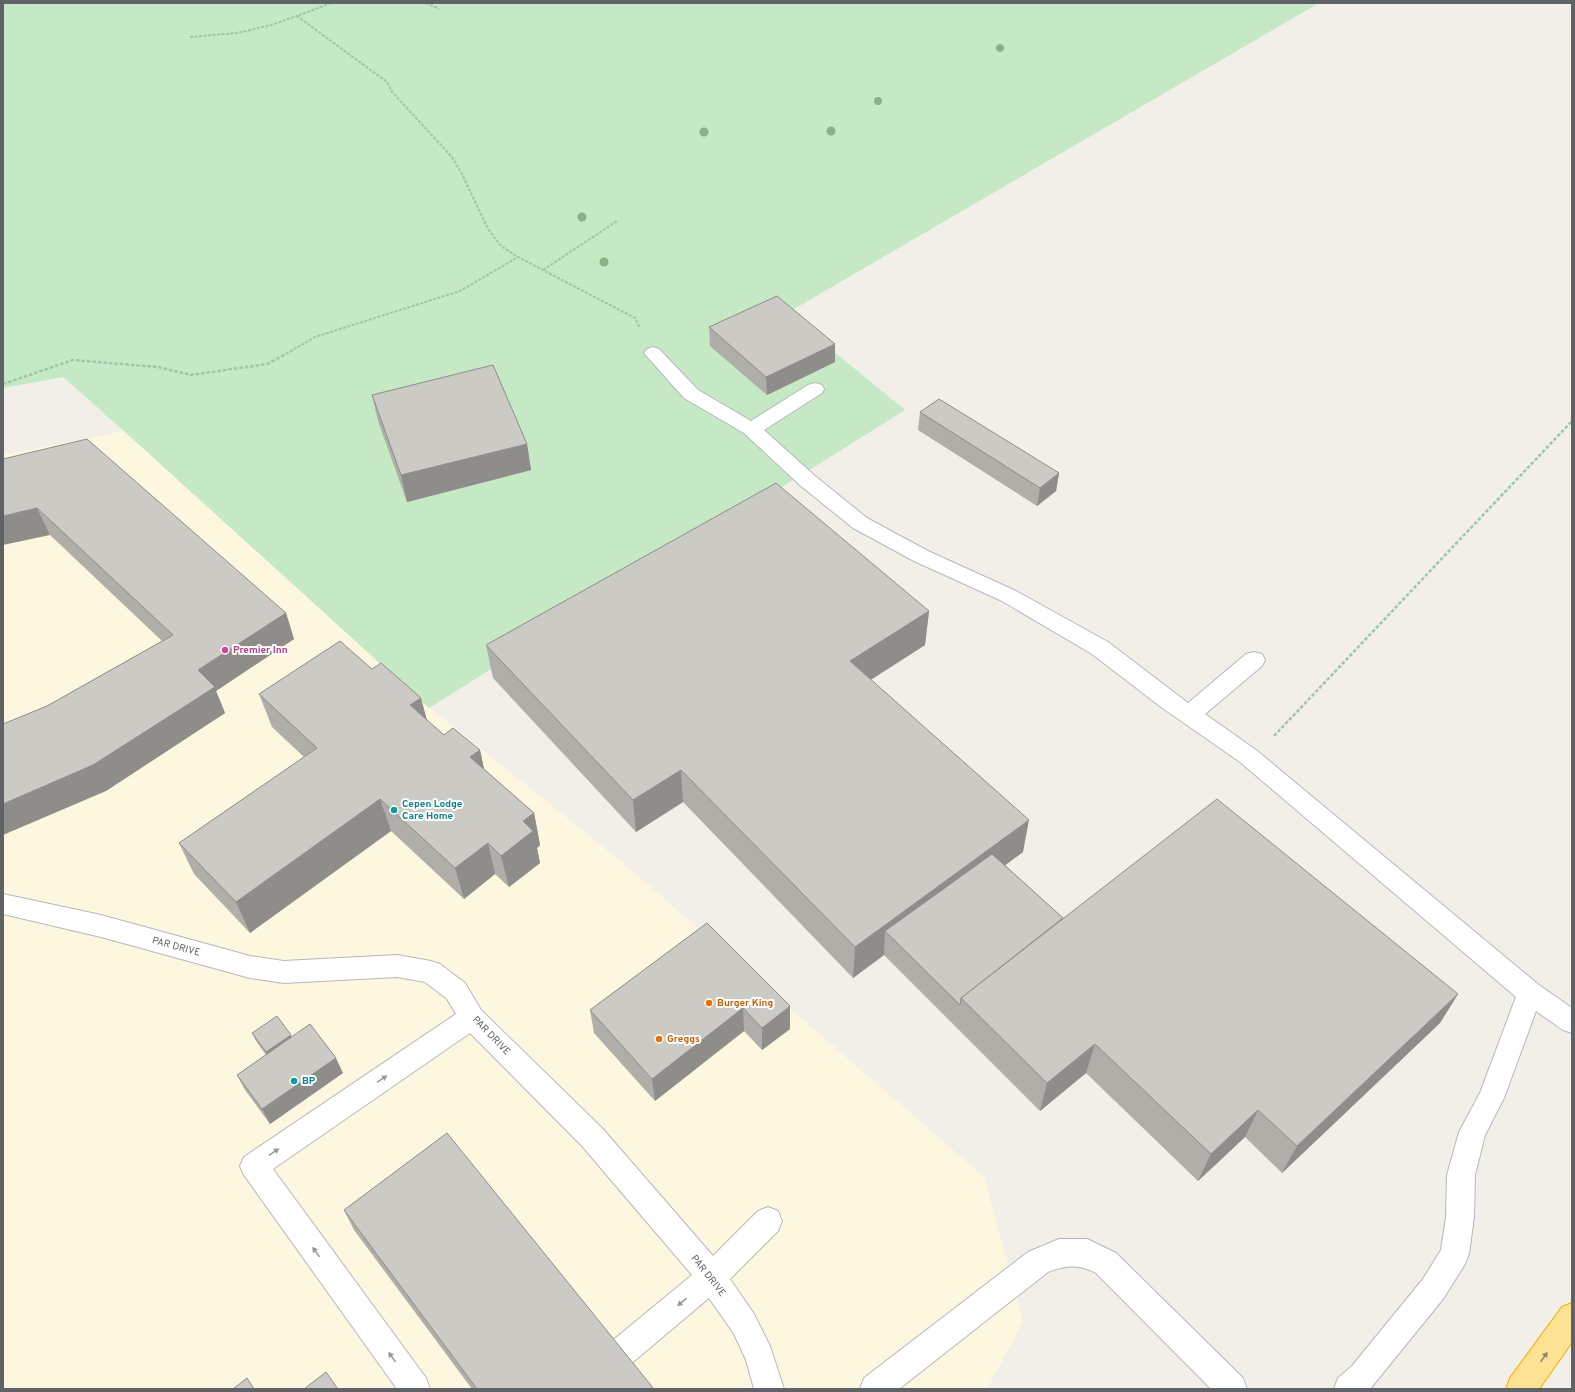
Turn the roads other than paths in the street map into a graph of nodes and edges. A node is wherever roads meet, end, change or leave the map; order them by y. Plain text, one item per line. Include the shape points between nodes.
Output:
1 (653, 353) road end
2 (815, 389) dead end
3 (750, 429) junction
4 (1254, 660) dead end
5 (1190, 714) junction
6 (3, 904) edge
7 (1530, 993) junction
8 (472, 1018) junction
9 (1572, 1022) edge
10 (768, 1221) dead end
11 (712, 1277) junction
12 (1572, 1317) edge
13 (415, 1389) edge
14 (578, 1389) edge
15 (769, 1389) edge
16 (875, 1389) edge
17 (1232, 1389) edge
18 (1349, 1389) edge
19 (1521, 1389) edge

1 - 3 lane via 691,394
2 - 3 lane
3 - 5 lane via 860,523 921,556 1009,596 1094,645
4 - 5 lane
5 - 7 lane via 1248,756
6 - 8 lane, PAR DRIVE via 101,926 250,967 284,972 397,966 431,972 456,991
7 - 9 lane
7 - 18 lane via 1491,1098 1472,1132 1461,1175 1460,1217 1455,1254 1433,1289
8 - 11 lane, PAR DRIVE via 592,1137
13 -> 8 lane via 254,1166
10 - 11 lane
11 -> 14 lane
11 - 15 lane, PAR DRIVE via 744,1324 760,1356
19 -> 12 highway
16 - 17 lane via 1038,1262 1059,1253 1087,1253 1106,1263

